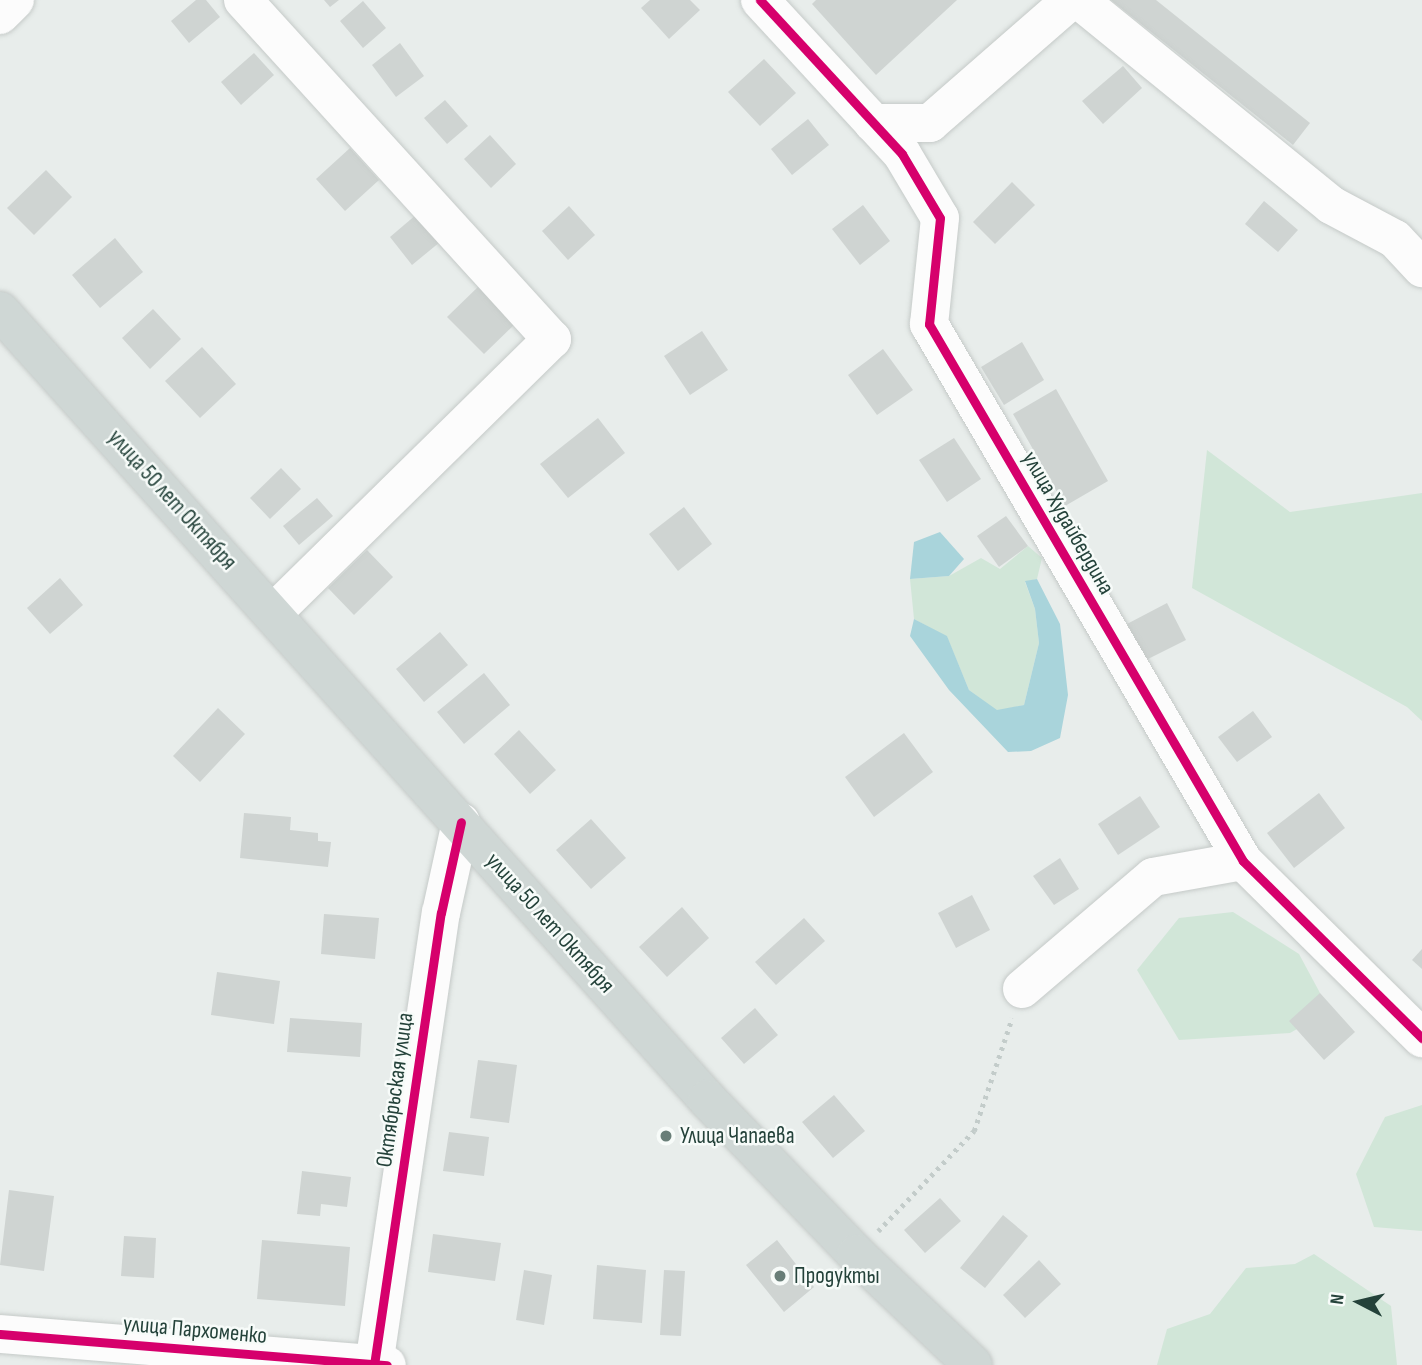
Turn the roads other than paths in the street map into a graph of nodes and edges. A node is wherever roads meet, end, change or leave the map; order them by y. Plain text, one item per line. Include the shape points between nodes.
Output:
1 (15, 0) edge
2 (243, 0) edge
3 (760, 0) edge
4 (1071, 0) edge
5 (1079, 0) edge
6 (0, 15) edge
7 (873, 123) junction
8 (1408, 234) edge
9 (1422, 268) edge
10 (0, 311) edge
11 (273, 612) junction
12 (461, 822) junction
13 (1242, 861) junction
14 (1022, 989) road end
15 (1422, 1038) edge
16 (0, 1334) edge
17 (379, 1365) edge
18 (973, 1365) edge

1 - 6 street
2 - 11 street via 552,339
3 - 7 street, улица Худайбердина
4 - 7 street via 930,123
5 - 8 street via 1331,205
7 - 13 street, улица Худайбердина via 902,153 940,218 929,324
8 - 9 street
10 - 11 main road, улица 50 лет Октября
11 - 12 main road, улица 50 лет Октября
12 - 17 street, Октябрьская улица via 441,913
12 - 18 main road, улица 50 лет Октября via 707,1099 856,1254
13 - 14 street via 1153,877
13 - 15 street, улица Худайбердина
16 - 17 street, улица Пархоменко

